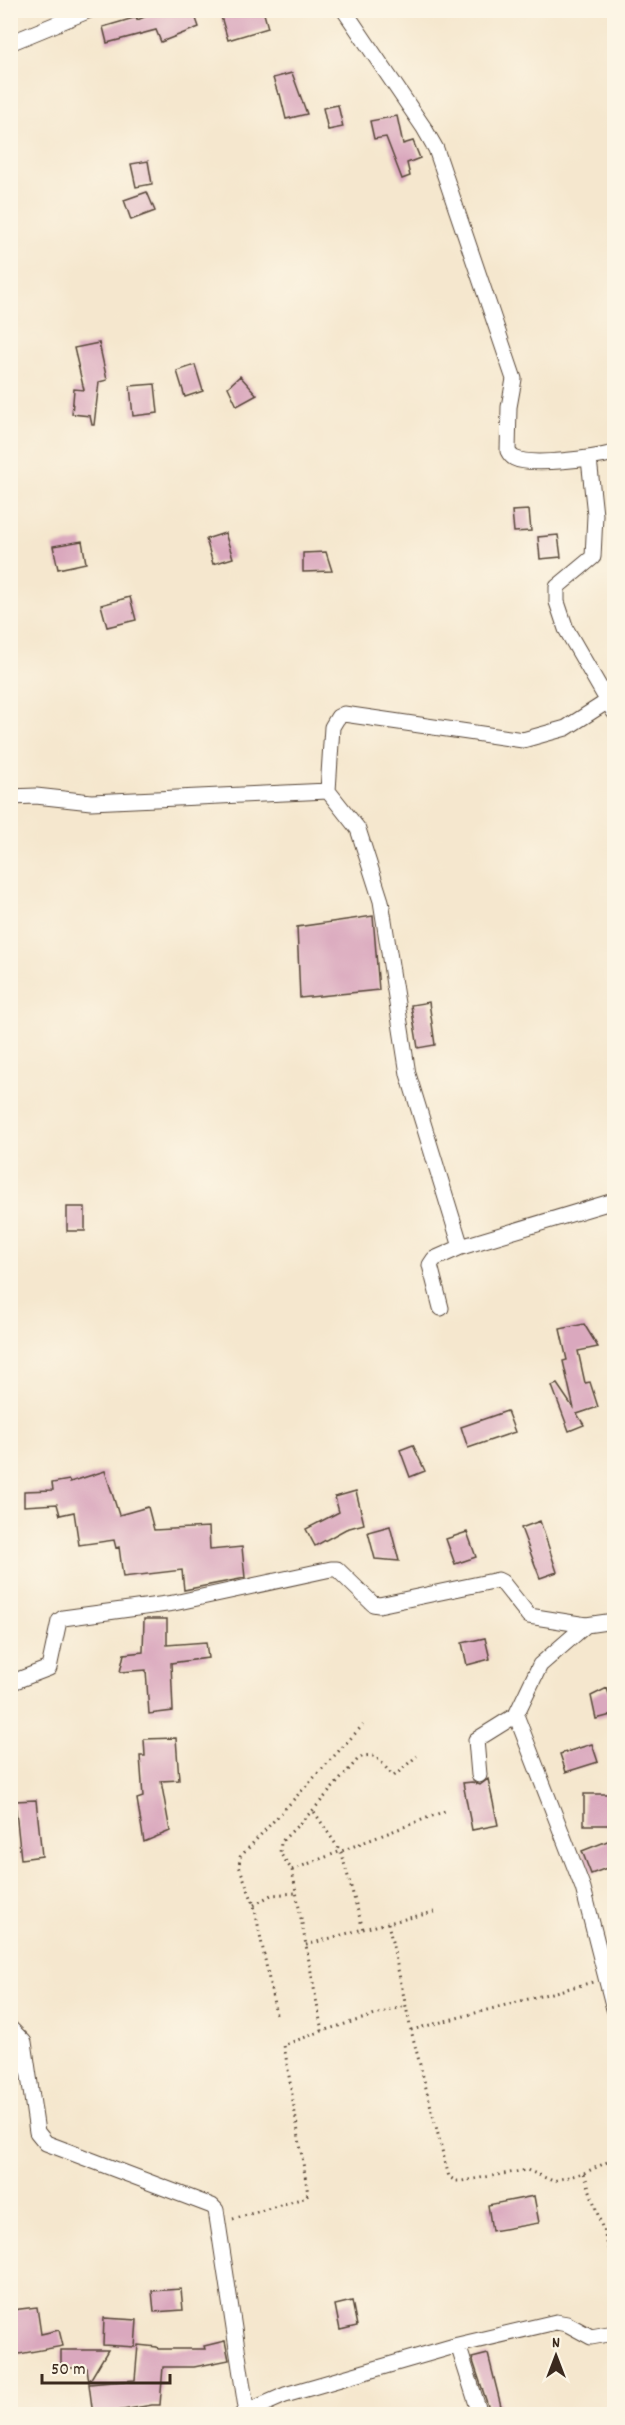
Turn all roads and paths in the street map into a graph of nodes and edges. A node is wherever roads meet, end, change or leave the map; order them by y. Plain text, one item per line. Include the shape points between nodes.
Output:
1 (90, 10) edge
2 (344, 10) edge
3 (10, 43) edge
4 (615, 453) edge
5 (589, 459) junction
6 (611, 706) edge
7 (328, 791) junction
8 (10, 797) edge
9 (615, 1201) edge
10 (461, 1247) junction
11 (441, 1308) dead end
12 (615, 1621) edge
13 (586, 1625) junction
14 (10, 1683) edge
15 (516, 1715) junction
16 (363, 1725) dead end
17 (417, 1756) dead end
18 (479, 1775) dead end
19 (313, 1810) junction
20 (445, 1811) dead end
21 (342, 1852) junction
22 (292, 1870) junction
23 (296, 1893) junction
24 (254, 1905) junction
25 (434, 1912) dead end
26 (387, 1923) junction
27 (363, 1929) junction
28 (306, 1946) junction
29 (606, 1978) junction
30 (405, 2006) junction
31 (615, 2010) edge
32 (276, 2014) dead end
33 (10, 2028) edge
34 (411, 2030) junction
35 (322, 2031) junction
36 (615, 2158) edge
37 (584, 2173) junction
38 (219, 2223) junction
39 (615, 2263) edge
40 (615, 2333) edge
41 (458, 2345) junction
42 (245, 2414) edge
43 (480, 2415) edge

1 - 3 street
2 - 5 street via 436,149 514,379 508,451 513,458 525,461
4 - 5 street
5 - 6 street via 595,515 594,553 557,587 557,602 566,628
6 - 7 street via 566,728 523,740 344,714 332,727
7 - 8 street via 91,802 36,795
7 - 10 street via 358,829 381,901 408,1074
9 - 10 street
10 - 11 street via 434,1258 430,1265
12 - 13 street
13 - 14 street via 529,1616 498,1580 379,1605 337,1569 331,1569 174,1603 63,1618 58,1621 49,1668
13 - 15 street via 540,1665
15 - 18 street via 476,1740
15 - 29 street via 583,1888
16 - 24 path via 240,1857 239,1866
17 - 19 path via 394,1776 374,1756 359,1758
19 - 21 path
19 - 22 path via 281,1842 280,1853
20 - 21 path
21 - 22 path
21 - 27 path
22 - 23 path
23 - 24 path via 271,1895
23 - 28 path
24 - 32 path
25 - 26 path
26 - 27 path
26 - 30 path
27 - 28 path
28 - 35 path
29 - 31 street
29 - 34 path
30 - 34 path
30 - 35 path
33 - 38 street via 24,2042 38,2132 46,2143 212,2206
34 - 37 path via 452,2180 527,2170 553,2181
35 - 38 path via 284,2047 308,2194 304,2199
36 - 37 path
37 - 39 path
38 - 42 street
40 - 41 street via 591,2337 556,2322
41 - 42 street via 285,2395
41 - 43 street

